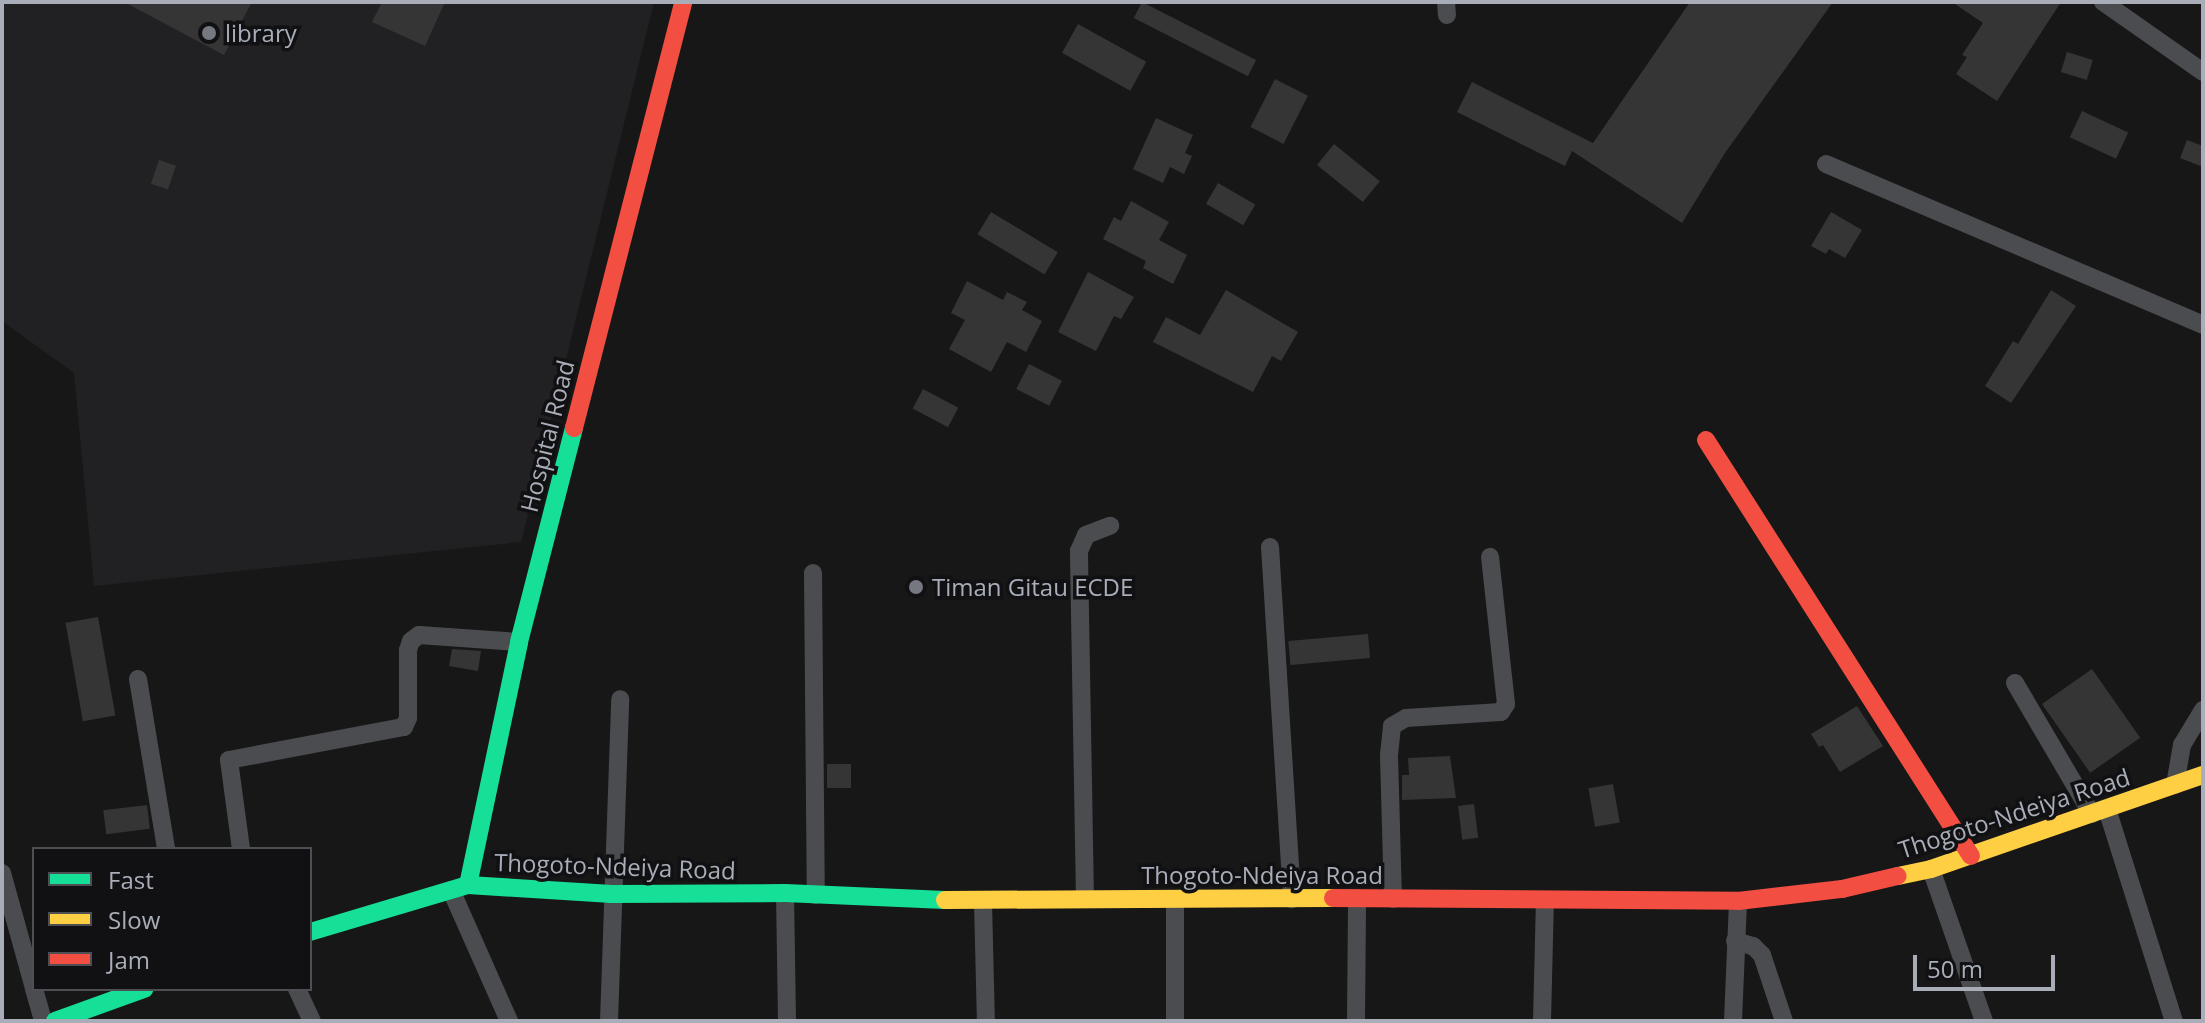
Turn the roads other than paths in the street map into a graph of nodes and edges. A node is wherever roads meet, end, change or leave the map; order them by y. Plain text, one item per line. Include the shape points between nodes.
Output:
1 (683, 2) edge
2 (2103, 2) edge
3 (2203, 72) edge
4 (1826, 164) dead end
5 (2203, 325) edge
6 (1706, 440) dead end
7 (1110, 526) dead end
8 (1270, 547) dead end
9 (1490, 557) dead end
10 (813, 573) dead end
11 (519, 642) junction
12 (138, 679) dead end
13 (2015, 683) dead end
14 (620, 699) dead end
15 (2203, 710) edge
16 (2203, 775) edge
17 (2175, 785) junction
18 (2100, 812) junction
19 (166, 847) edge
20 (241, 847) edge
21 (1971, 856) junction
22 (1931, 869) junction
23 (2, 873) edge
24 (460, 887) junction
25 (785, 893) junction
26 (612, 894) junction
27 (816, 895) junction
28 (1085, 899) junction
29 (1175, 899) junction
30 (1292, 899) junction
31 (1357, 899) junction
32 (1393, 899) junction
33 (1545, 901) junction
34 (1738, 901) junction
35 (983, 902) junction
36 (312, 931) edge
37 (1735, 941) junction
38 (32, 981) edge
39 (35, 991) edge
40 (141, 991) edge
41 (298, 991) edge
42 (103, 1013) edge
43 (43, 1021) edge
44 (55, 1021) edge
45 (312, 1021) edge
46 (509, 1021) edge
47 (609, 1021) edge
48 (787, 1021) edge
49 (986, 1021) edge
50 (1175, 1021) edge
51 (1356, 1021) edge
52 (1542, 1021) edge
53 (1733, 1021) edge
54 (1784, 1021) edge
55 (1984, 1021) edge
56 (2174, 1021) edge

1 - 11 main road, Hospital Road
2 - 3 street
4 - 5 street
6 - 21 main road
7 - 28 street via 1086,535 1079,551
8 - 30 street
9 - 32 street via 1506,704 1501,712 1406,718 1392,726
10 - 27 street
11 - 20 street via 419,635 408,650 404,727 229,760
11 - 24 main road, Hospital Road
12 - 19 street
13 - 18 street
14 - 26 street
15 - 17 street via 2182,745
16 - 17 main road, Thogoto-Ndeiya Road
17 - 18 main road, Thogoto-Ndeiya Road
18 - 21 main road, Thogoto-Ndeiya Road
18 - 56 street
21 - 22 main road, Thogoto-Ndeiya Road
22 - 34 main road, Thogoto-Ndeiya Road via 1842,889
22 - 55 street
23 - 38 street
24 - 26 main road, Thogoto-Ndeiya Road
24 - 36 main road, Thogoto-Ndeiya Road
24 - 46 street
25 - 26 main road, Thogoto-Ndeiya Road
25 - 27 main road, Thogoto-Ndeiya Road
25 - 48 street
26 - 47 street
27 - 35 main road, Thogoto-Ndeiya Road
28 - 29 main road, Thogoto-Ndeiya Road
28 - 35 main road, Thogoto-Ndeiya Road
29 - 30 main road, Thogoto-Ndeiya Road
29 - 50 street
30 - 31 main road, Thogoto-Ndeiya Road
31 - 32 main road, Thogoto-Ndeiya Road
31 - 51 street
32 - 33 main road, Thogoto-Ndeiya Road
33 - 34 main road, Thogoto-Ndeiya Road
33 - 52 street
34 - 37 street
35 - 49 street
37 - 53 street
37 - 54 street via 1762,955
39 - 43 street
40 - 42 main road
41 - 45 street
42 - 44 main road

